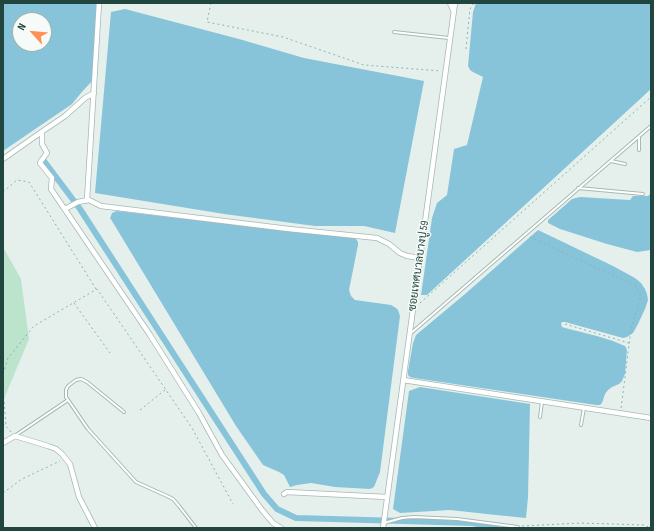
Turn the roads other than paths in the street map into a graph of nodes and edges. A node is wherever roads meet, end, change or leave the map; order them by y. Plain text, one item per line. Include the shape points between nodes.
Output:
1 (99, 3) edge
2 (450, 3) edge
3 (455, 3) edge
4 (454, 12) junction
5 (394, 32) dead end
6 (450, 39) junction
7 (94, 93) junction
8 (651, 126) edge
9 (40, 133) junction
10 (639, 137) junction
11 (639, 150) dead end
12 (3, 159) edge
13 (610, 161) junction
14 (625, 164) dead end
15 (578, 188) junction
16 (643, 194) dead end
17 (87, 200) junction
18 (65, 209) junction
19 (420, 258) junction
20 (409, 335) junction
21 (403, 380) junction
22 (68, 400) junction
23 (542, 402) junction
24 (584, 408) junction
25 (124, 412) dead end
26 (540, 417) dead end
27 (651, 418) edge
28 (581, 425) dead end
29 (14, 436) junction
30 (3, 443) edge
31 (284, 494) dead end
32 (387, 497) junction
33 (383, 526) edge
34 (518, 527) road end
35 (95, 528) edge
36 (196, 528) edge
37 (281, 528) edge
38 (379, 528) edge

1 - 7 street
2 - 4 street
3 - 4 street, ซอยเทศบาลบางปู 59
4 - 6 street, ซอยเทศบาลบางปู 59
5 - 6 lane
6 - 19 street, ซอยเทศบาลบางปู 59
7 - 9 street
7 - 17 street
8 - 10 lane
9 - 12 street
9 - 18 street via 47,153 40,163 52,178 51,189
10 - 11 lane
10 - 13 lane
13 - 14 lane
13 - 15 lane
15 - 16 lane
15 - 20 lane
17 - 18 street
17 - 19 street via 101,206 377,238 400,253
18 - 37 street via 150,335 222,455 262,510
19 - 20 street, ซอยเทศบาลบางปู 59
20 - 21 street, ซอยเทศบาลบางปู 59
21 - 23 street
21 - 32 street, ซอยเทศบาลบางปู 59
22 - 25 lane via 68,386 81,379
22 - 29 lane
22 - 36 lane via 88,429 136,482 173,499
23 - 24 street
23 - 26 lane
24 - 27 street
24 - 28 lane
29 - 30 street
29 - 35 street via 48,446 66,458 79,497
31 - 32 street via 288,492
32 - 33 street, ซอยเทศบาลบางปู 59
33 - 34 lane via 402,518 414,518 457,519
33 - 38 street

